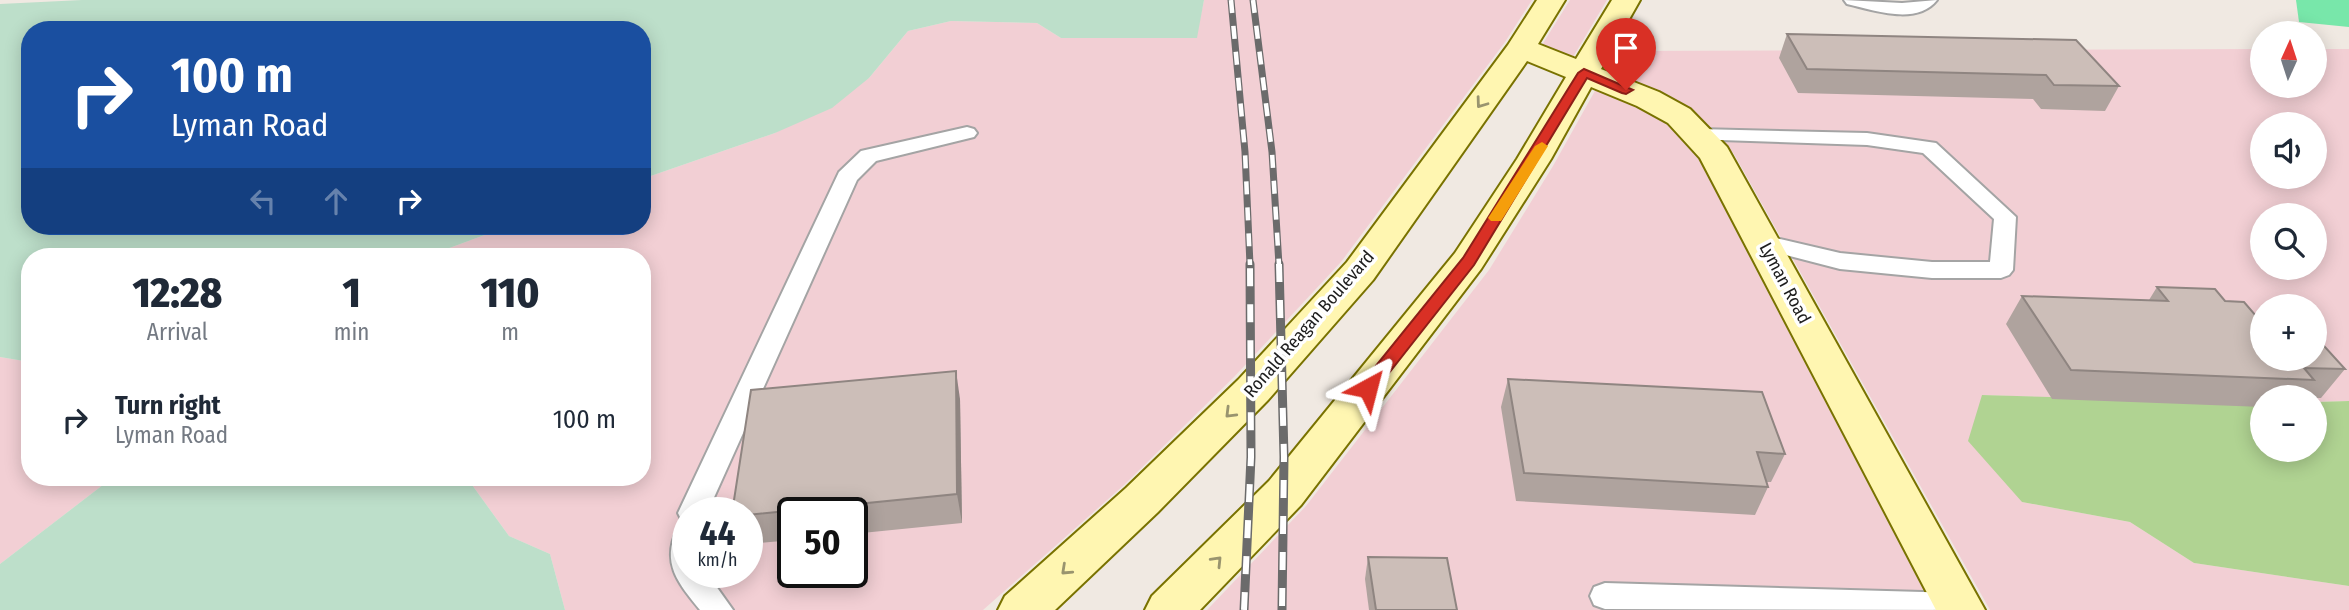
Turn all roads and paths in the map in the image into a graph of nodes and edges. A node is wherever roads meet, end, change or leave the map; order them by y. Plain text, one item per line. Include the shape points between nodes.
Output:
1 (1551, 0) edge
2 (1626, 0) edge
3 (1853, 0) edge
4 (1928, 0) edge
5 (1521, 48) junction
6 (1584, 73) junction
7 (967, 133) dead end
8 (1698, 135) junction
9 (1763, 242) junction
10 (699, 497) edge
11 (700, 588) edge
12 (1605, 596) dead end
13 (1960, 608) edge
14 (718, 610) edge
15 (1022, 610) edge
16 (1169, 610) edge

1 - 5 main road, Ronald Reagan Boulevard
2 - 6 main road
3 - 4 lane via 1909,8
5 - 6 main road, Lyman Road
5 -> 15 main road, Ronald Reagan Boulevard via 1360,271 1253,390
6 - 8 main road, Lyman Road via 1648,99 1679,116
16 -> 6 main road via 1285,493 1468,261
7 - 10 lane via 869,156 847,177
8 - 9 main road, Lyman Road via 1715,154
8 - 9 lane via 1867,139 1929,147 2005,217 2001,270 1932,270 1840,261
9 - 13 main road, Lyman Road
11 - 14 lane
12 - 13 lane

